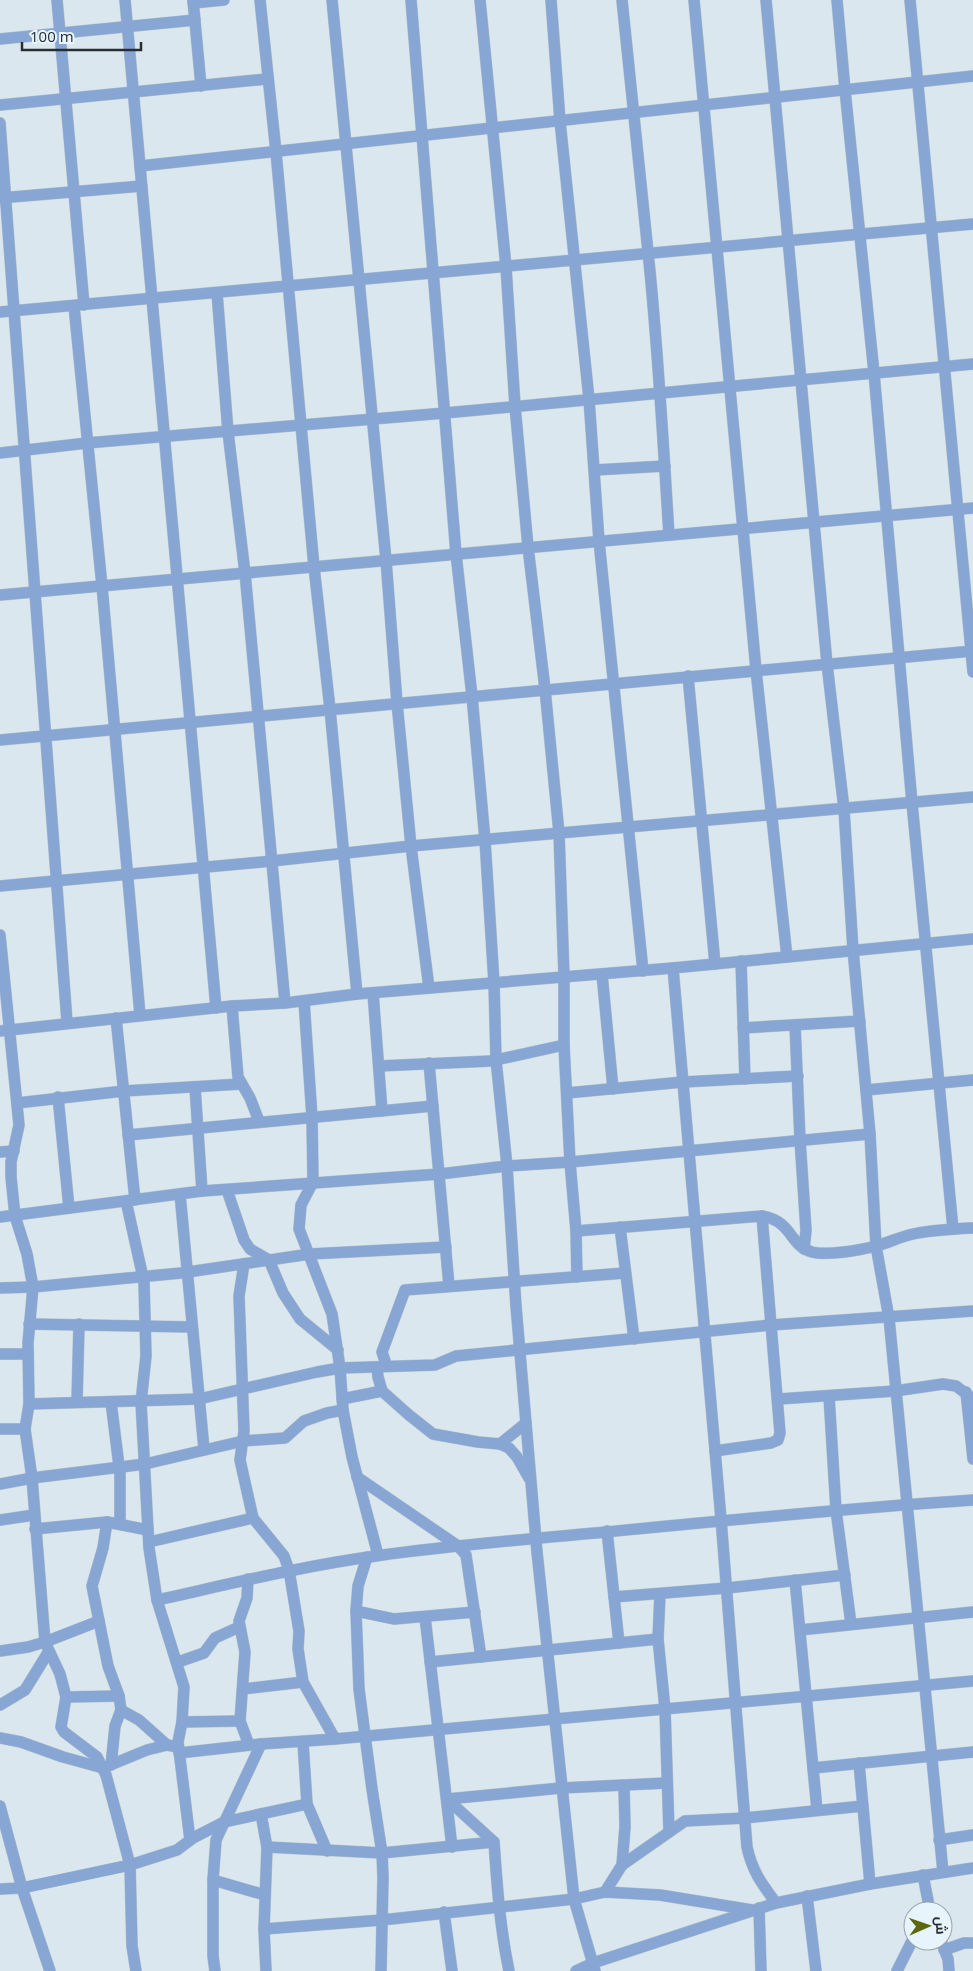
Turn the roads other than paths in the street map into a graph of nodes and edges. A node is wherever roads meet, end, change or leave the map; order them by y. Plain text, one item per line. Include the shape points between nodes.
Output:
1 (57, 0) edge
2 (125, 0) edge
3 (224, 0) edge
4 (260, 0) edge
5 (332, 0) edge
6 (410, 0) edge
7 (480, 0) edge
8 (551, 0) edge
9 (622, 0) edge
10 (694, 0) edge
11 (766, 0) edge
12 (837, 0) edge
13 (910, 0) edge
14 (193, 1) edge
15 (195, 20) junction
16 (128, 26) junction
17 (60, 33) junction
18 (0, 39) edge
19 (973, 76) edge
20 (267, 79) junction
21 (917, 82) junction
22 (201, 86) junction
23 (844, 90) junction
24 (134, 92) junction
25 (775, 97) junction
26 (65, 99) junction
27 (0, 105) edge
28 (703, 105) junction
29 (632, 113) junction
30 (560, 121) junction
31 (0, 123) edge
32 (493, 128) junction
33 (422, 136) junction
34 (346, 144) junction
35 (276, 152) junction
36 (140, 166) junction
37 (142, 186) junction
38 (74, 192) junction
39 (3, 198) edge
40 (973, 224) edge
41 (931, 228) junction
42 (860, 235) junction
43 (789, 240) junction
44 (716, 247) junction
45 (648, 253) junction
46 (574, 260) junction
47 (506, 267) junction
48 (432, 273) junction
49 (358, 280) junction
50 (288, 286) junction
51 (217, 293) junction
52 (152, 298) junction
53 (79, 306) junction
54 (14, 311) junction
55 (0, 312) edge
56 (973, 364) edge
57 (945, 367) junction
58 (874, 373) junction
59 (802, 380) junction
60 (730, 386) junction
61 (660, 392) junction
62 (589, 399) junction
63 (515, 406) junction
64 (445, 413) junction
65 (373, 419) junction
66 (301, 425) junction
67 (228, 432) junction
68 (165, 438) junction
69 (87, 443) junction
70 (24, 450) junction
71 (0, 453) edge
72 (665, 466) junction
73 (595, 470) junction
74 (973, 508) edge
75 (959, 509) junction
76 (886, 516) junction
77 (814, 522) junction
78 (744, 528) junction
79 (669, 535) junction
80 (599, 541) junction
81 (528, 548) junction
82 (456, 554) junction
83 (386, 560) junction
84 (314, 567) junction
85 (245, 573) junction
86 (178, 579) junction
87 (102, 586) junction
88 (35, 591) junction
89 (0, 595) edge
90 (972, 651) edge
91 (900, 657) junction
92 (827, 664) junction
93 (756, 670) junction
94 (973, 672) edge
95 (688, 676) junction
96 (613, 683) junction
97 (545, 689) junction
98 (472, 696) junction
99 (397, 703) junction
100 (330, 709) junction
101 (258, 715) junction
102 (191, 721) junction
103 (115, 728) junction
104 (46, 734) junction
105 (0, 740) edge
106 (973, 797) edge
107 (912, 803) junction
108 (844, 808) junction
109 (772, 814) junction
110 (702, 820) junction
111 (630, 827) junction
112 (559, 833) junction
113 (485, 840) junction
114 (411, 846) junction
115 (344, 854) junction
116 (272, 861) junction
117 (204, 868) junction
118 (128, 874) junction
119 (56, 881) junction
120 (0, 886) edge
121 (0, 935) edge
122 (973, 939) edge
123 (927, 944) junction
124 (854, 950) junction
125 (787, 957) junction
126 (741, 961) junction
127 (715, 964) junction
128 (673, 968) junction
129 (643, 971) junction
130 (602, 974) junction
131 (564, 976) junction
132 (494, 983) junction
133 (429, 988) junction
134 (373, 993) junction
135 (357, 994) junction
136 (304, 1001) junction
137 (285, 1003) junction
138 (232, 1006) junction
139 (216, 1008) junction
140 (140, 1015) junction
141 (116, 1018) junction
142 (860, 1021) junction
143 (67, 1022) junction
144 (795, 1025) junction
145 (743, 1028) junction
146 (5, 1030) edge
147 (564, 1045) junction
148 (496, 1060) junction
149 (429, 1063) junction
150 (379, 1066) junction
151 (798, 1076) junction
152 (745, 1078) junction
153 (973, 1080) edge
154 (682, 1082) junction
155 (939, 1083) junction
156 (241, 1084) junction
157 (195, 1086) junction
158 (613, 1089) junction
159 (866, 1090) junction
160 (124, 1091) junction
161 (567, 1093) junction
162 (58, 1097) junction
163 (17, 1102) junction
164 (433, 1106) junction
165 (382, 1111) junction
166 (312, 1117) junction
167 (259, 1122) junction
168 (198, 1128) junction
169 (128, 1134) junction
170 (870, 1134) junction
171 (800, 1140) junction
172 (688, 1150) junction
173 (14, 1151) junction
174 (0, 1152) edge
175 (570, 1162) junction
176 (507, 1166) junction
177 (440, 1174) junction
178 (313, 1182) junction
179 (227, 1190) junction
180 (202, 1191) junction
181 (180, 1194) junction
182 (131, 1201) junction
183 (69, 1208) junction
184 (15, 1216) junction
185 (762, 1216) junction
186 (0, 1217) edge
187 (695, 1222) junction
188 (620, 1227) junction
189 (973, 1228) edge
190 (953, 1229) junction
191 (576, 1231) junction
192 (876, 1246) junction
193 (446, 1247) junction
194 (804, 1249) junction
195 (310, 1254) junction
196 (269, 1260) junction
197 (244, 1264) junction
198 (186, 1272) junction
199 (625, 1273) junction
200 (143, 1276) junction
201 (577, 1277) junction
202 (515, 1282) junction
203 (449, 1286) junction
204 (33, 1287) junction
205 (0, 1288) edge
206 (973, 1311) edge
207 (889, 1318) junction
208 (29, 1324) junction
209 (79, 1324) junction
210 (146, 1325) junction
211 (771, 1325) junction
212 (192, 1327) junction
213 (704, 1333) junction
214 (634, 1340) junction
215 (338, 1350) junction
216 (520, 1350) junction
217 (0, 1354) edge
218 (28, 1354) junction
219 (381, 1364) junction
220 (340, 1368) junction
221 (242, 1388) junction
222 (895, 1391) junction
223 (382, 1392) junction
224 (829, 1396) junction
225 (969, 1396) edge
226 (199, 1399) junction
227 (779, 1399) junction
228 (78, 1402) junction
229 (111, 1402) junction
230 (141, 1402) junction
231 (29, 1404) junction
232 (342, 1404) junction
233 (526, 1423) junction
234 (0, 1429) edge
235 (26, 1429) junction
236 (243, 1441) junction
237 (500, 1444) junction
238 (204, 1449) junction
239 (715, 1451) junction
240 (973, 1459) edge
241 (145, 1464) junction
242 (120, 1468) junction
243 (357, 1477) junction
244 (32, 1478) junction
245 (531, 1482) junction
246 (0, 1484) edge
247 (973, 1500) edge
248 (906, 1504) junction
249 (836, 1510) junction
250 (34, 1515) junction
251 (253, 1518) junction
252 (721, 1519) junction
253 (0, 1520) edge
254 (107, 1522) junction
255 (120, 1524) junction
256 (35, 1529) junction
257 (148, 1530) junction
258 (607, 1532) junction
259 (536, 1538) junction
260 (148, 1542) junction
261 (458, 1546) junction
262 (372, 1556) junction
263 (289, 1570) junction
264 (845, 1575) junction
265 (248, 1579) junction
266 (795, 1580) junction
267 (727, 1588) junction
268 (660, 1594) junction
269 (614, 1597) junction
270 (157, 1600) junction
271 (356, 1611) junction
272 (475, 1612) junction
273 (973, 1612) edge
274 (425, 1617) junction
275 (917, 1618) junction
276 (99, 1621) junction
277 (850, 1624) junction
278 (239, 1627) junction
279 (800, 1630) junction
280 (658, 1639) junction
281 (619, 1643) junction
282 (47, 1646) junction
283 (0, 1651) edge
284 (547, 1651) junction
285 (481, 1657) junction
286 (178, 1662) junction
287 (430, 1662) junction
288 (973, 1681) edge
289 (303, 1682) junction
290 (924, 1685) junction
291 (243, 1689) junction
292 (120, 1696) junction
293 (806, 1696) junction
294 (66, 1697) junction
295 (736, 1702) junction
296 (0, 1705) edge
297 (665, 1709) junction
298 (121, 1710) junction
299 (554, 1720) junction
300 (240, 1721) junction
301 (182, 1722) junction
302 (437, 1730) junction
303 (366, 1736) junction
304 (0, 1738) edge
305 (335, 1739) junction
306 (303, 1742) junction
307 (262, 1744) junction
308 (249, 1746) junction
309 (175, 1749) junction
310 (973, 1752) edge
311 (931, 1755) junction
312 (859, 1763) junction
313 (107, 1766) junction
314 (813, 1768) junction
315 (667, 1783) junction
316 (624, 1786) junction
317 (561, 1788) junction
318 (447, 1799) junction
319 (307, 1804) junction
320 (0, 1806) edge
321 (863, 1806) junction
322 (817, 1810) junction
323 (261, 1814) junction
324 (745, 1818) junction
325 (224, 1822) junction
326 (669, 1832) junction
327 (973, 1836) edge
328 (190, 1840) junction
329 (939, 1840) junction
330 (494, 1842) junction
331 (266, 1847) junction
332 (452, 1847) junction
333 (327, 1851) junction
334 (382, 1853) junction
335 (622, 1865) junction
336 (130, 1866) junction
337 (973, 1868) edge
338 (943, 1872) junction
339 (923, 1875) junction
340 (212, 1880) junction
341 (870, 1884) junction
342 (22, 1888) junction
343 (0, 1889) edge
344 (605, 1892) junction
345 (265, 1895) junction
346 (807, 1896) junction
347 (574, 1899) junction
348 (927, 1901) edge
349 (776, 1903) junction
350 (499, 1907) junction
351 (755, 1909) junction
352 (444, 1912) junction
353 (382, 1920) junction
354 (264, 1929) junction
355 (973, 1943) edge
356 (953, 1945) edge
357 (907, 1951) edge
358 (945, 1951) edge
359 (594, 1967) edge
360 (50, 1971) edge
361 (136, 1971) edge
362 (215, 1971) edge
363 (266, 1971) edge
364 (381, 1971) edge
365 (452, 1971) edge
366 (509, 1971) edge
367 (576, 1971) edge
368 (761, 1971) edge
369 (816, 1971) edge
370 (897, 1971) edge
371 (949, 1971) edge

1 - 17 street
2 - 16 street
3 - 14 street
4 - 20 street
5 - 34 street
6 - 33 street
7 - 32 street
8 - 30 street
9 - 29 street
10 - 28 street
11 - 25 street
12 - 23 street
13 - 21 street
14 - 15 street
15 - 16 street
15 - 22 street
16 - 17 street
16 - 24 street
17 - 18 street
17 - 26 street
19 - 21 street
20 - 22 street
20 - 35 street
21 - 23 street
21 - 41 street
22 - 24 street
23 - 25 street
23 - 42 street
24 - 26 street
24 - 36 street
25 - 28 street
25 - 43 street
26 - 27 street
26 - 38 street
28 - 29 street
28 - 44 street
29 - 30 street
29 - 45 street
30 - 32 street
30 - 46 street
31 - 39 street
32 - 33 street
32 - 47 street
33 - 34 street
33 - 48 street
34 - 35 street
34 - 49 street
35 - 36 street
35 - 50 street
36 - 37 street
37 - 38 street
37 - 52 street
38 - 39 street
38 - 53 street
39 - 54 street
40 - 41 street
41 - 42 street
41 - 57 street
42 - 43 street
42 - 58 street
43 - 44 street
43 - 59 street
44 - 45 street
44 - 60 street
45 - 46 street
45 - 61 street
46 - 47 street
46 - 62 street
47 - 48 street
47 - 63 street
48 - 49 street
48 - 64 street
49 - 50 street
49 - 65 street
50 - 51 street
50 - 66 street
51 - 52 street
51 - 67 street
52 - 53 street
52 - 68 street
53 - 54 street
53 - 69 street
54 - 55 street
54 - 70 street
56 - 57 street
57 - 58 street
57 - 75 street
58 - 59 street
58 - 76 street
59 - 60 street
59 - 77 street
60 - 61 street
60 - 78 street
61 - 62 street
61 - 72 street
62 - 63 street
62 - 73 street
63 - 64 street
63 - 81 street
64 - 65 street
64 - 82 street
65 - 66 street
65 - 83 street
66 - 67 street
66 - 84 street
67 - 68 street
67 - 85 street
68 - 69 street
68 - 86 street
69 - 70 street
69 - 87 street
70 - 71 street
70 - 88 street
72 - 73 street
72 - 79 street
73 - 80 street
74 - 75 street
75 - 76 street
75 - 90 street
76 - 77 street
76 - 91 street
77 - 78 street
77 - 92 street
78 - 79 street
78 - 93 street
79 - 80 street
80 - 81 street
80 - 96 street
81 - 82 street
81 - 97 street
82 - 83 street
82 - 98 street
83 - 84 street
83 - 99 street
84 - 85 street
84 - 100 street
85 - 86 street
85 - 101 street
86 - 87 street
86 - 102 street
87 - 88 street
87 - 103 street
88 - 89 street
88 - 104 street
90 - 91 street
90 - 94 street
91 - 92 street
91 - 107 street
92 - 93 street
92 - 108 street
93 - 95 street
93 - 109 street
95 - 96 street
95 - 110 street
96 - 97 street
96 - 111 street
97 - 98 street
97 - 112 street
98 - 99 street
98 - 113 street
99 - 100 street
99 - 114 street
100 - 101 street
100 - 115 street
101 - 102 street
101 - 116 street
102 - 103 street
102 - 117 street
103 - 104 street
103 - 118 street
104 - 105 street
104 - 119 street
106 - 107 street
107 - 108 street
107 - 123 street
108 - 109 street
108 - 124 street
109 - 110 street
109 - 125 street
110 - 111 street
110 - 127 street
111 - 112 street
111 - 129 street
112 - 113 street
112 - 131 street
113 - 114 street
113 - 132 street
114 - 115 street
114 - 133 street
115 - 116 street
115 - 135 street
116 - 117 street
116 - 137 street
117 - 118 street
117 - 139 street
118 - 119 street
118 - 140 street
119 - 120 street
119 - 143 street
121 - 146 street
122 - 123 street
123 - 124 street
123 - 155 street
124 - 125 street
124 - 142 street
125 - 126 street
126 - 127 street
126 - 145 street
127 - 128 street
128 - 129 street
128 - 154 street
129 - 130 street
130 - 131 street
130 - 158 street
131 - 132 street
131 - 147 street
132 - 133 street
132 - 148 street
133 - 134 street
134 - 135 street
134 - 150 street
135 - 136 street
136 - 137 street
136 - 166 street
137 - 138 street
138 - 139 street
138 - 156 street
139 - 140 street
140 - 141 street
141 - 143 street
141 - 160 street
142 - 144 street
142 - 159 street
143 - 146 street
144 - 145 street
144 - 151 street
145 - 152 street
146 - 163 street
147 - 148 street
147 - 161 street
148 - 149 street
148 - 176 street
149 - 150 street
149 - 164 street
150 - 165 street
151 - 152 street
151 - 171 street
152 - 154 street
153 - 155 street
154 - 158 street
154 - 172 street
155 - 159 street
155 - 190 street
156 - 157 street
156 - 167 street
157 - 160 street
157 - 168 street
158 - 161 street
159 - 170 street
160 - 162 street
160 - 169 street
161 - 175 street
162 - 163 street
162 - 183 street
163 - 173 street via 18,1134
164 - 165 street
164 - 177 street
165 - 166 street
166 - 167 street
166 - 178 street
167 - 168 street
168 - 169 street
168 - 180 street
169 - 182 street
170 - 171 street
170 - 192 street
171 - 172 street
171 - 194 street via 806,1230
172 - 175 street
172 - 187 street
173 - 174 street
173 - 184 street via 10,1170
175 - 176 street
175 - 191 street
176 - 177 street
176 - 202 street
177 - 178 street
177 - 193 street
178 - 179 street
178 - 195 street via 301,1205 299,1221
179 - 180 street
179 - 196 street via 244,1240 255,1253
180 - 181 street
181 - 182 street
181 - 198 street
182 - 183 street
182 - 200 street
183 - 184 street
184 - 186 street
184 - 204 street
185 - 187 street
185 - 194 street via 783,1224
185 - 211 street
187 - 188 street
187 - 213 street
188 - 191 street
188 - 199 street
189 - 190 street
190 - 192 street via 910,1235
191 - 201 street
192 - 194 street via 820,1254
192 - 207 street
193 - 195 street
193 - 203 street
195 - 196 street
195 - 215 street via 332,1314
196 - 197 street
196 - 215 street via 300,1319
197 - 198 street
197 - 221 street via 239,1296
198 - 200 street
198 - 212 street
199 - 201 street
199 - 214 street
200 - 204 street
200 - 210 street
201 - 202 street
202 - 203 street
202 - 216 street
203 - 219 street via 405,1290 382,1352
204 - 205 street
204 - 208 street
206 - 207 street
207 - 211 street
207 - 222 street
208 - 209 street
208 - 218 street
209 - 210 street
209 - 228 street
210 - 212 street
210 - 230 street
211 - 213 street
211 - 227 street
212 - 226 street
213 - 214 street
213 - 239 street
214 - 216 street
215 - 220 street
216 - 219 street via 456,1356 435,1365
216 - 233 street
217 - 218 street
218 - 231 street
219 - 220 street
219 - 223 street via 378,1377
220 - 221 street
220 - 232 street
221 - 226 street
221 - 236 street
222 - 224 street
222 - 225 street via 943,1384 956,1386
222 - 248 street
223 - 232 street
223 - 237 street via 433,1434
224 - 227 street
224 - 249 street
225 - 240 street
226 - 230 street
226 - 238 street
227 - 239 street via 778,1440
228 - 229 street
228 - 231 street
229 - 230 street
229 - 242 street
230 - 241 street
231 - 235 street
232 - 236 street via 304,1421 285,1438
232 - 243 street
233 - 237 street
233 - 245 street
234 - 235 street
235 - 244 street
236 - 238 street
236 - 251 street via 240,1460
237 - 245 street via 517,1457
238 - 241 street
239 - 252 street
241 - 242 street
241 - 257 street
242 - 244 street
242 - 255 street
243 - 261 street
243 - 262 street
244 - 246 street
244 - 250 street
245 - 259 street
247 - 248 street
248 - 249 street
248 - 275 street
249 - 252 street
249 - 264 street
250 - 253 street
250 - 256 street
251 - 260 street
251 - 263 street via 284,1556
252 - 258 street
252 - 267 street
254 - 255 street
254 - 256 street
254 - 276 street via 92,1586
255 - 257 street
256 - 282 street
257 - 260 street
258 - 259 street
258 - 269 street
259 - 261 street
259 - 284 street
260 - 270 street
261 - 262 street
261 - 272 street via 466,1555
262 - 263 street
262 - 271 street via 358,1586
263 - 265 street
263 - 289 street
264 - 266 street
264 - 277 street
265 - 270 street
265 - 278 street via 247,1598
266 - 267 street
266 - 279 street
267 - 268 street
267 - 295 street
268 - 269 street
268 - 280 street
269 - 281 street
270 - 286 street
271 - 274 street via 394,1618
271 - 303 street via 359,1689
272 - 274 street
272 - 285 street
273 - 275 street
274 - 287 street
275 - 277 street
275 - 290 street
276 - 282 street
276 - 292 street via 108,1666
277 - 279 street
278 - 286 street via 215,1638 204,1653
278 - 291 street via 245,1652
279 - 293 street
280 - 281 street
280 - 297 street
281 - 284 street
282 - 283 street
282 - 294 street
282 - 296 street via 25,1690
284 - 285 street
284 - 299 street
285 - 287 street
286 - 301 street via 184,1687
287 - 302 street
288 - 290 street
289 - 291 street
289 - 305 street
290 - 293 street
290 - 311 street
291 - 300 street
292 - 294 street
292 - 298 street
293 - 295 street
293 - 314 street
294 - 313 street via 60,1727
295 - 297 street
295 - 324 street
297 - 299 street
297 - 315 street
298 - 309 street
298 - 313 street
299 - 302 street
299 - 317 street
300 - 301 street
300 - 308 street
301 - 309 street
302 - 303 street
302 - 318 street
303 - 305 street
303 - 334 street
304 - 313 street
305 - 306 street
306 - 307 street
306 - 319 street
307 - 308 street
307 - 325 street
308 - 309 street
309 - 313 street via 146,1750
309 - 328 street
310 - 311 street
311 - 312 street
311 - 329 street
312 - 314 street
312 - 321 street
313 - 336 street via 106,1775
314 - 322 street
315 - 316 street
315 - 326 street
316 - 317 street
316 - 335 street
317 - 318 street
317 - 347 street
318 - 330 street
318 - 332 street
319 - 323 street
319 - 333 street
320 - 342 street
321 - 322 street
321 - 341 street
322 - 324 street
323 - 325 street
323 - 331 street
324 - 326 street via 685,1822
324 - 349 street via 751,1864
325 - 328 street
325 - 340 street via 216,1840
326 - 335 street
327 - 329 street
328 - 336 street via 177,1850
329 - 338 street
330 - 332 street
330 - 350 street
331 - 333 street
331 - 345 street
332 - 334 street
333 - 334 street
334 - 353 street
335 - 344 street
336 - 342 street
336 - 361 street via 132,1946
337 - 338 street
338 - 339 street
339 - 341 street
339 - 348 street
340 - 345 street
340 - 362 street
341 - 346 street
342 - 343 street
342 - 360 street
344 - 347 street
344 - 351 street via 678,1897
345 - 354 street
346 - 349 street
346 - 369 street
347 - 350 street
347 - 359 street
349 - 351 street
350 - 352 street
350 - 366 street
351 - 359 street
351 - 368 street
352 - 353 street
352 - 365 street
353 - 354 street
353 - 364 street
354 - 363 street
355 - 356 street
357 - 370 street
358 - 371 street
359 - 367 street

